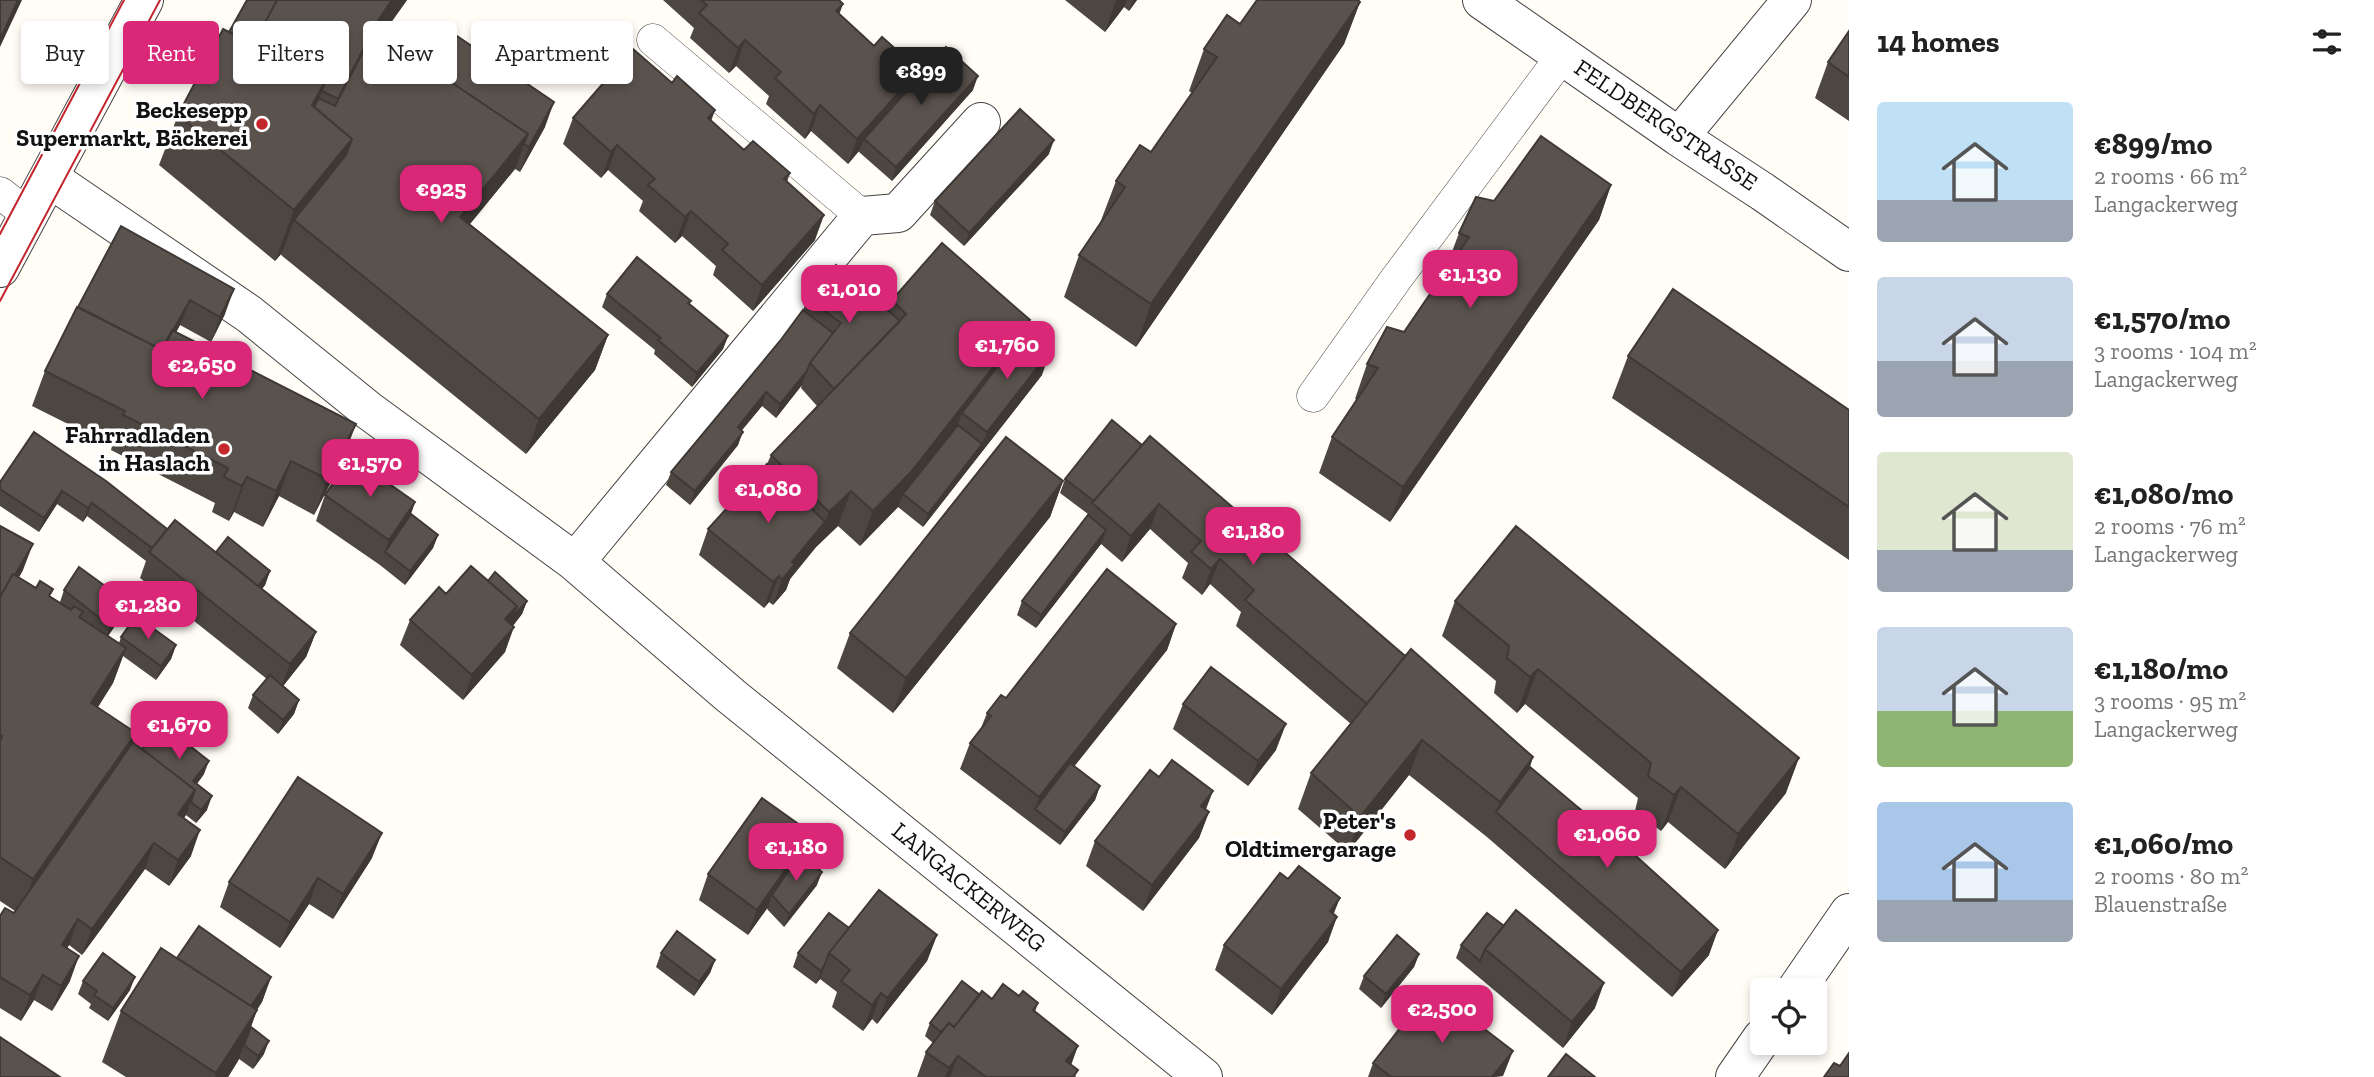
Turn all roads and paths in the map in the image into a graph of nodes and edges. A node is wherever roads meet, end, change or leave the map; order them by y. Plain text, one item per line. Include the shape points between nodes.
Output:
1 (144, 0) edge
2 (1482, 0) edge
3 (1792, 0) edge
4 (653, 40) dead end
5 (1563, 55) junction
6 (981, 122) dead end
7 (1679, 137) junction
8 (48, 180) junction
9 (15, 204) edge
10 (862, 216) junction
11 (1849, 251) edge
12 (0, 268) edge
13 (1313, 396) dead end
14 (575, 562) junction
15 (1849, 913) edge
16 (1804, 978) edge
17 (1750, 1055) edge
18 (1203, 1077) edge
19 (1735, 1077) edge

1 - 8 street
2 - 5 street, FELDBERGSTRASSE
3 - 7 street
4 - 10 lane
5 - 7 street, FELDBERGSTRASSE
5 - 13 lane
6 - 10 street via 898,213
7 - 11 street, FELDBERGSTRASSE
8 - 9 street
8 - 14 street, LANGACKERWEG via 249,314 368,410
9 - 12 street
10 - 14 street
14 - 18 street, LANGACKERWEG via 731,696
15 - 16 street
17 - 19 street

